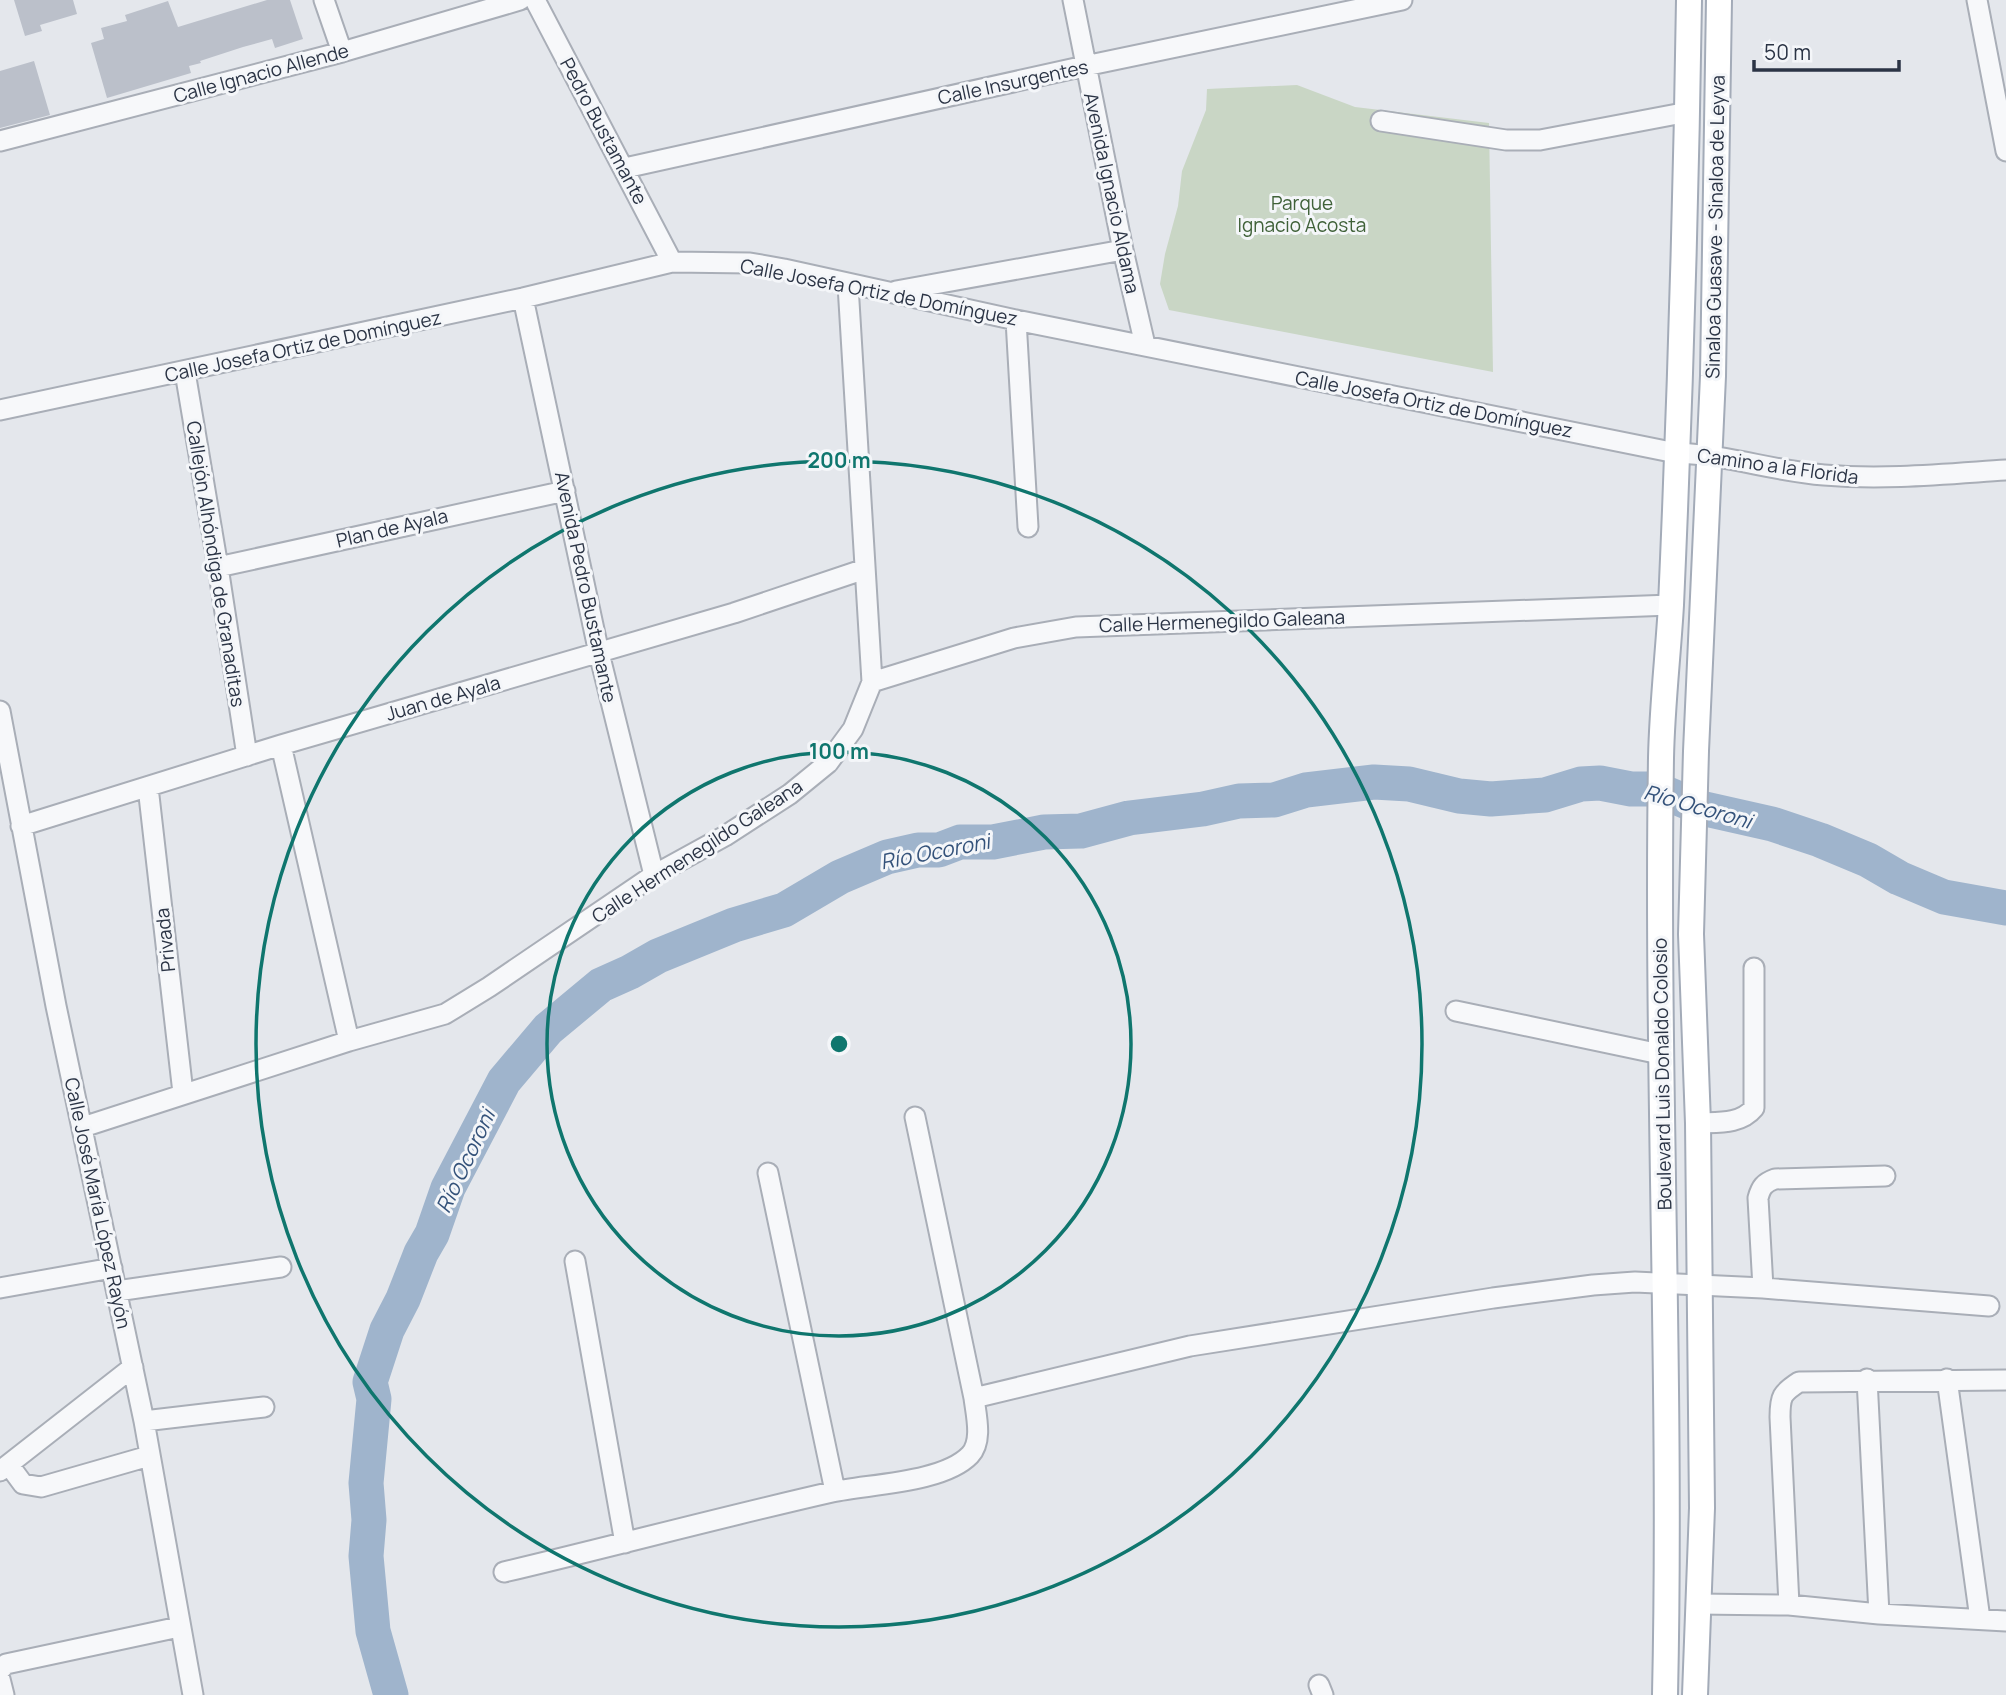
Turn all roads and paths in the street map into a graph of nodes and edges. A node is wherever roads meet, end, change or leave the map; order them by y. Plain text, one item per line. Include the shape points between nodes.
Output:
1 (324, 0) edge
2 (520, 0) edge
3 (535, 0) edge
4 (1073, 0) edge
5 (1402, 0) edge
6 (1689, 0) edge
7 (1720, 0) edge
8 (1977, 0) edge
9 (342, 52) junction
10 (1085, 66) junction
11 (1688, 112) junction
12 (1381, 121) dead end
13 (0, 141) edge
14 (2006, 150) edge
15 (625, 168) junction
16 (1123, 250) junction
17 (672, 262) junction
18 (848, 285) junction
19 (885, 293) junction
20 (523, 298) junction
21 (1016, 320) junction
22 (1145, 345) junction
23 (185, 372) junction
24 (0, 410) edge
25 (1676, 453) junction
26 (1710, 454) junction
27 (2006, 470) edge
28 (565, 491) junction
29 (1028, 527) dead end
30 (218, 567) junction
31 (865, 569) junction
32 (1671, 605) junction
33 (598, 653) junction
34 (872, 682) junction
35 (0, 711) edge
36 (281, 745) junction
37 (247, 756) junction
38 (148, 788) junction
39 (21, 826) junction
40 (654, 875) junction
41 (1754, 968) dead end
42 (1456, 1011) dead end
43 (349, 1041) junction
44 (1660, 1054) junction
45 (183, 1093) junction
46 (915, 1117) dead end
47 (1698, 1123) junction
48 (83, 1127) junction
49 (768, 1173) dead end
50 (1885, 1176) dead end
51 (575, 1261) dead end
52 (281, 1267) dead end
53 (112, 1268) junction
54 (1665, 1283) junction
55 (1699, 1285) junction
56 (0, 1288) edge
57 (1763, 1288) junction
58 (117, 1291) junction
59 (1989, 1306) dead end
60 (133, 1367) junction
61 (1867, 1379) junction
62 (1947, 1380) junction
63 (2006, 1380) edge
64 (974, 1398) junction
65 (264, 1407) dead end
66 (144, 1420) junction
67 (149, 1457) junction
68 (5, 1468) edge
69 (835, 1491) junction
70 (625, 1544) junction
71 (504, 1572) dead end
72 (1697, 1604) junction
73 (1789, 1605) junction
74 (1879, 1614) junction
75 (1980, 1619) junction
76 (2006, 1621) edge
77 (179, 1627) junction
78 (0, 1670) edge
79 (0, 1679) edge
80 (4, 1695) edge
81 (193, 1695) edge
82 (1665, 1695) edge
83 (1695, 1695) edge

1 - 9 street
2 - 9 street, Calle Ignacio Allende
3 - 15 street, Pedro Bustamante
4 - 10 street, Avenida Ignacio Aldama
5 - 10 street, Calle Insurgentes
6 - 11 main road, Sinaloa Guasave - Sinaloa de Leyva
7 - 26 main road, Sinaloa Guasave - Sinaloa de Leyva
8 - 14 street
9 - 13 street, Calle Ignacio Allende
10 - 15 street, Calle Insurgentes
10 - 16 street, Avenida Ignacio Aldama
11 - 12 street via 1540,140 1506,140
11 - 25 main road, Sinaloa Guasave - Sinaloa de Leyva
15 - 17 street, Pedro Bustamante
16 - 19 street
16 - 22 street, Avenida Ignacio Aldama
17 - 18 street, Calle Josefa Ortiz de Domínguez via 750,263
17 - 20 street, Calle Josefa Ortiz de Domínguez
18 - 19 street, Calle Josefa Ortiz de Domínguez
18 - 31 street
19 - 21 street, Calle Josefa Ortiz de Domínguez
20 - 23 street, Calle Josefa Ortiz de Domínguez
20 - 28 street, Avenida Pedro Bustamante
21 - 22 street, Calle Josefa Ortiz de Domínguez
21 - 29 street
22 - 25 street, Calle Josefa Ortiz de Domínguez
23 - 24 street, Calle Josefa Ortiz de Domínguez
23 - 30 street, Callejón Alhóndiga de Granaditas
25 - 26 street, Camino a la Florida
25 - 32 main road, Boulevard Luis Donaldo Colosio
26 - 27 street, Camino a la Florida via 1794,472 1867,478
26 - 47 main road, Boulevard Luis Donaldo Colosio via 1691,934
28 - 30 street, Plan de Ayala
28 - 33 street, Avenida Pedro Bustamante
30 - 37 street, Callejón Alhóndiga de Granaditas
31 - 33 street, Juan de Ayala
31 - 34 street
32 - 34 street, Calle Hermenegildo Galeana via 1076,627 1014,638
32 - 44 main road, Boulevard Luis Donaldo Colosio via 1661,751
33 - 36 street, Juan de Ayala
33 - 40 street, Avenida Pedro Bustamante
34 - 40 street, Calle Hermenegildo Galeana via 853,729 828,763 725,836
35 - 39 street, Calle José María López Rayón
36 - 37 street, Juan de Ayala
36 - 43 street
37 - 38 street, Juan de Ayala
38 - 39 street, Juan de Ayala
38 - 45 street, Privada
39 - 48 street, Calle José María López Rayón
40 - 43 street, Calle Hermenegildo Galeana via 445,1014
41 - 47 street via 1754,1108 1739,1119
42 - 44 street
43 - 45 street, Calle Hermenegildo Galeana
44 - 54 main road, Boulevard Luis Donaldo Colosio
45 - 48 street, Calle Hermenegildo Galeana
46 - 64 street
47 - 55 main road, Boulevard Luis Donaldo Colosio
48 - 53 street, Calle José María López Rayón
49 - 69 street
50 - 57 street via 1765,1182 1758,1198
51 - 70 street
52 - 58 street
53 - 56 street
53 - 58 street, Calle José María López Rayón
54 - 55 street
54 - 64 street via 1593,1285 1191,1346
54 - 82 main road, Boulevard Luis Donaldo Colosio
55 - 57 street
55 - 72 main road, Boulevard Luis Donaldo Colosio via 1702,1508
57 - 59 street
58 - 60 street, Calle José María López Rayón
60 - 66 street, Calle José María López Rayón
60 - 68 street
61 - 62 street
61 - 73 street via 1799,1382 1780,1399
61 - 74 street
62 - 63 street
62 - 75 street
64 - 69 street via 978,1434 972,1454 934,1473
65 - 66 street
66 - 67 street, Calle José María López Rayón
67 - 68 street via 41,1488 23,1484
67 - 77 street, Calle José María López Rayón
69 - 70 street
70 - 71 street
72 - 73 street
72 - 83 main road, Boulevard Luis Donaldo Colosio
73 - 74 street
74 - 75 street
75 - 76 street
77 - 78 street via 6,1664
77 - 81 street, Calle José María López Rayón
79 - 80 street

